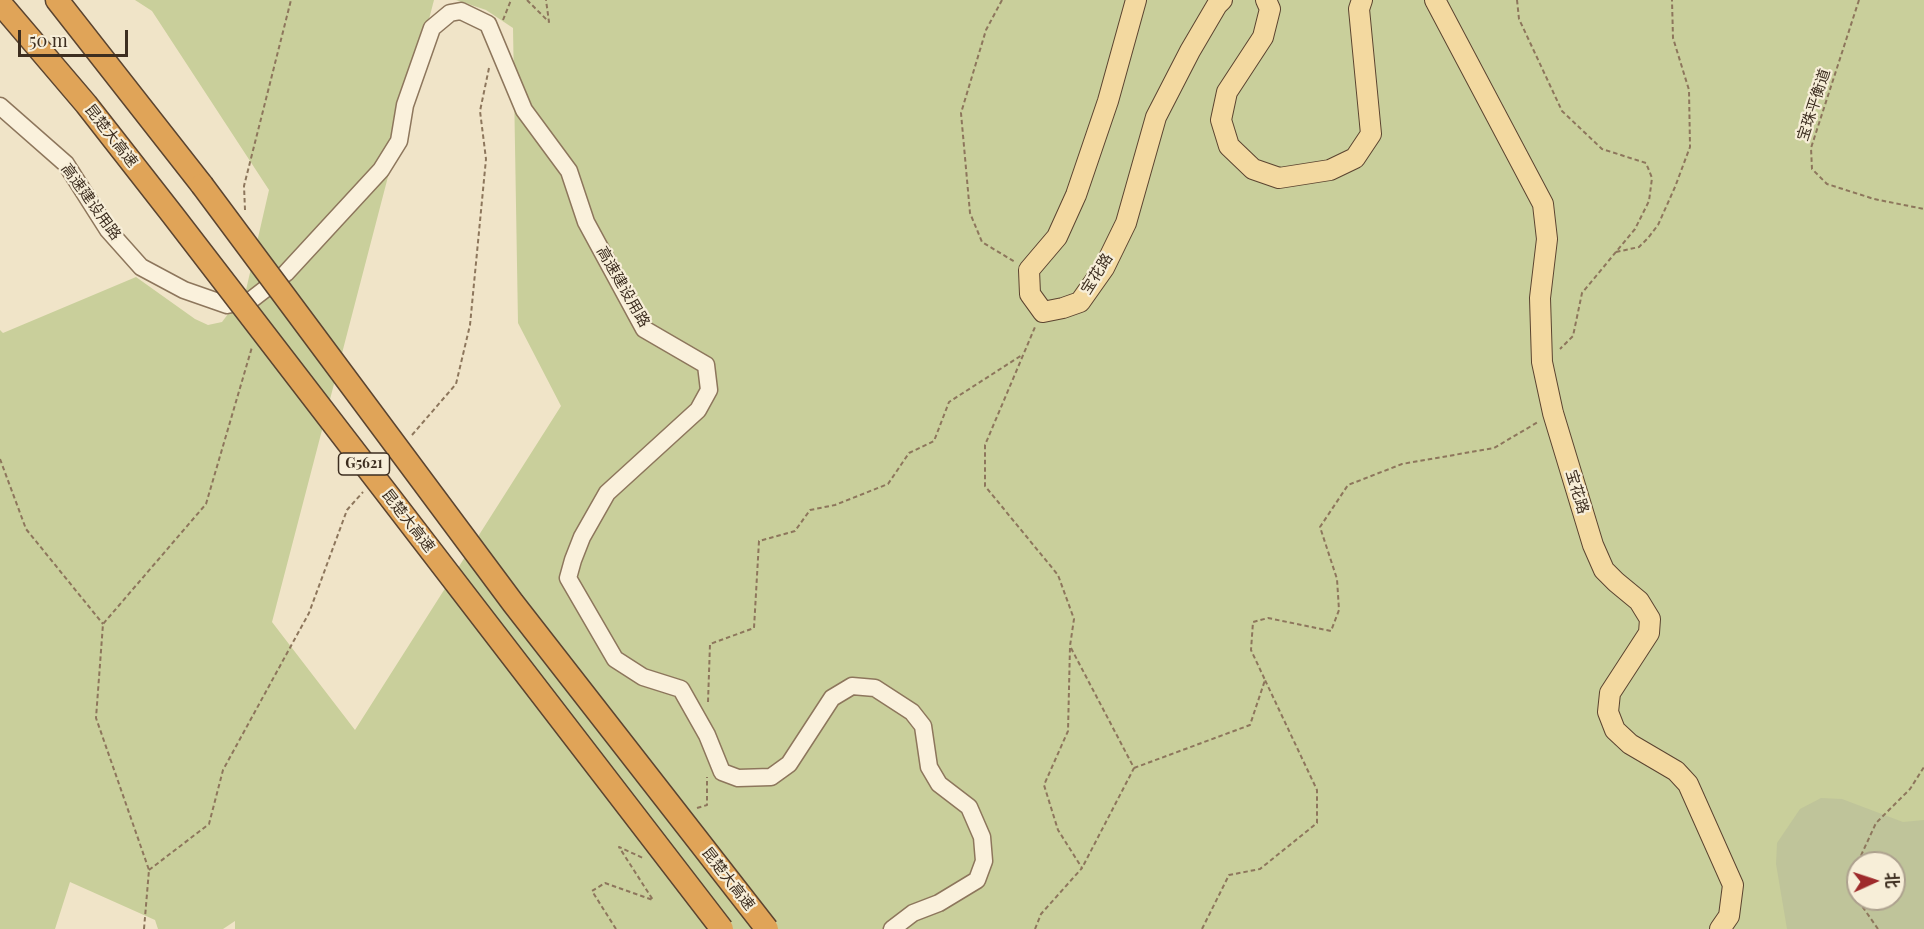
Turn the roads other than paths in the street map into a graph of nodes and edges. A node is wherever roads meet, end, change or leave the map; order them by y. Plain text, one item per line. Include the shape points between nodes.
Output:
1 (1136, 0) edge
2 (1222, 0) edge
3 (1362, 0) edge
4 (1435, 0) edge
5 (0, 3) edge
6 (1272, 3) edge
7 (61, 5) edge
8 (0, 106) edge
9 (722, 929) edge
10 (767, 929) edge
11 (892, 929) edge
12 (1720, 929) edge

1 - 2 main road, 宝花路 via 1076,195 1057,237 1029,270 1029,294 1043,312 1080,302 1104,268 1126,223 1156,117
3 - 6 main road via 1359,9 1371,134 1355,158 1330,170 1279,178 1253,170 1229,146 1221,120 1227,92 1263,37
4 - 12 main road, 宝花路 via 1543,204 1547,239 1540,298 1541,352 1553,413 1604,570 1639,601 1650,619 1649,633 1610,693 1608,712 1615,730 1630,744 1676,771 1688,784 1733,885 1729,916
5 - 9 highway, 昆楚大高速 / G5621, bridge via 172,214
7 - 10 highway, 昆楚大高速 / G5621, bridge via 202,185 513,603
8 - 11 lane, 高速建设用路 via 66,164 108,230 141,267 184,290 227,305 251,300 286,273 381,170 399,141 405,105 432,28 450,13 461,11 488,24 524,110 569,171 586,222 644,329 706,365 710,390 698,410 607,493 582,537 568,578 615,659 643,677 681,689 723,772 730,775 771,777 789,764 832,698 852,686 874,688 912,712 923,726 928,767 939,784 969,807 981,837 984,861 977,880 939,903 913,913

